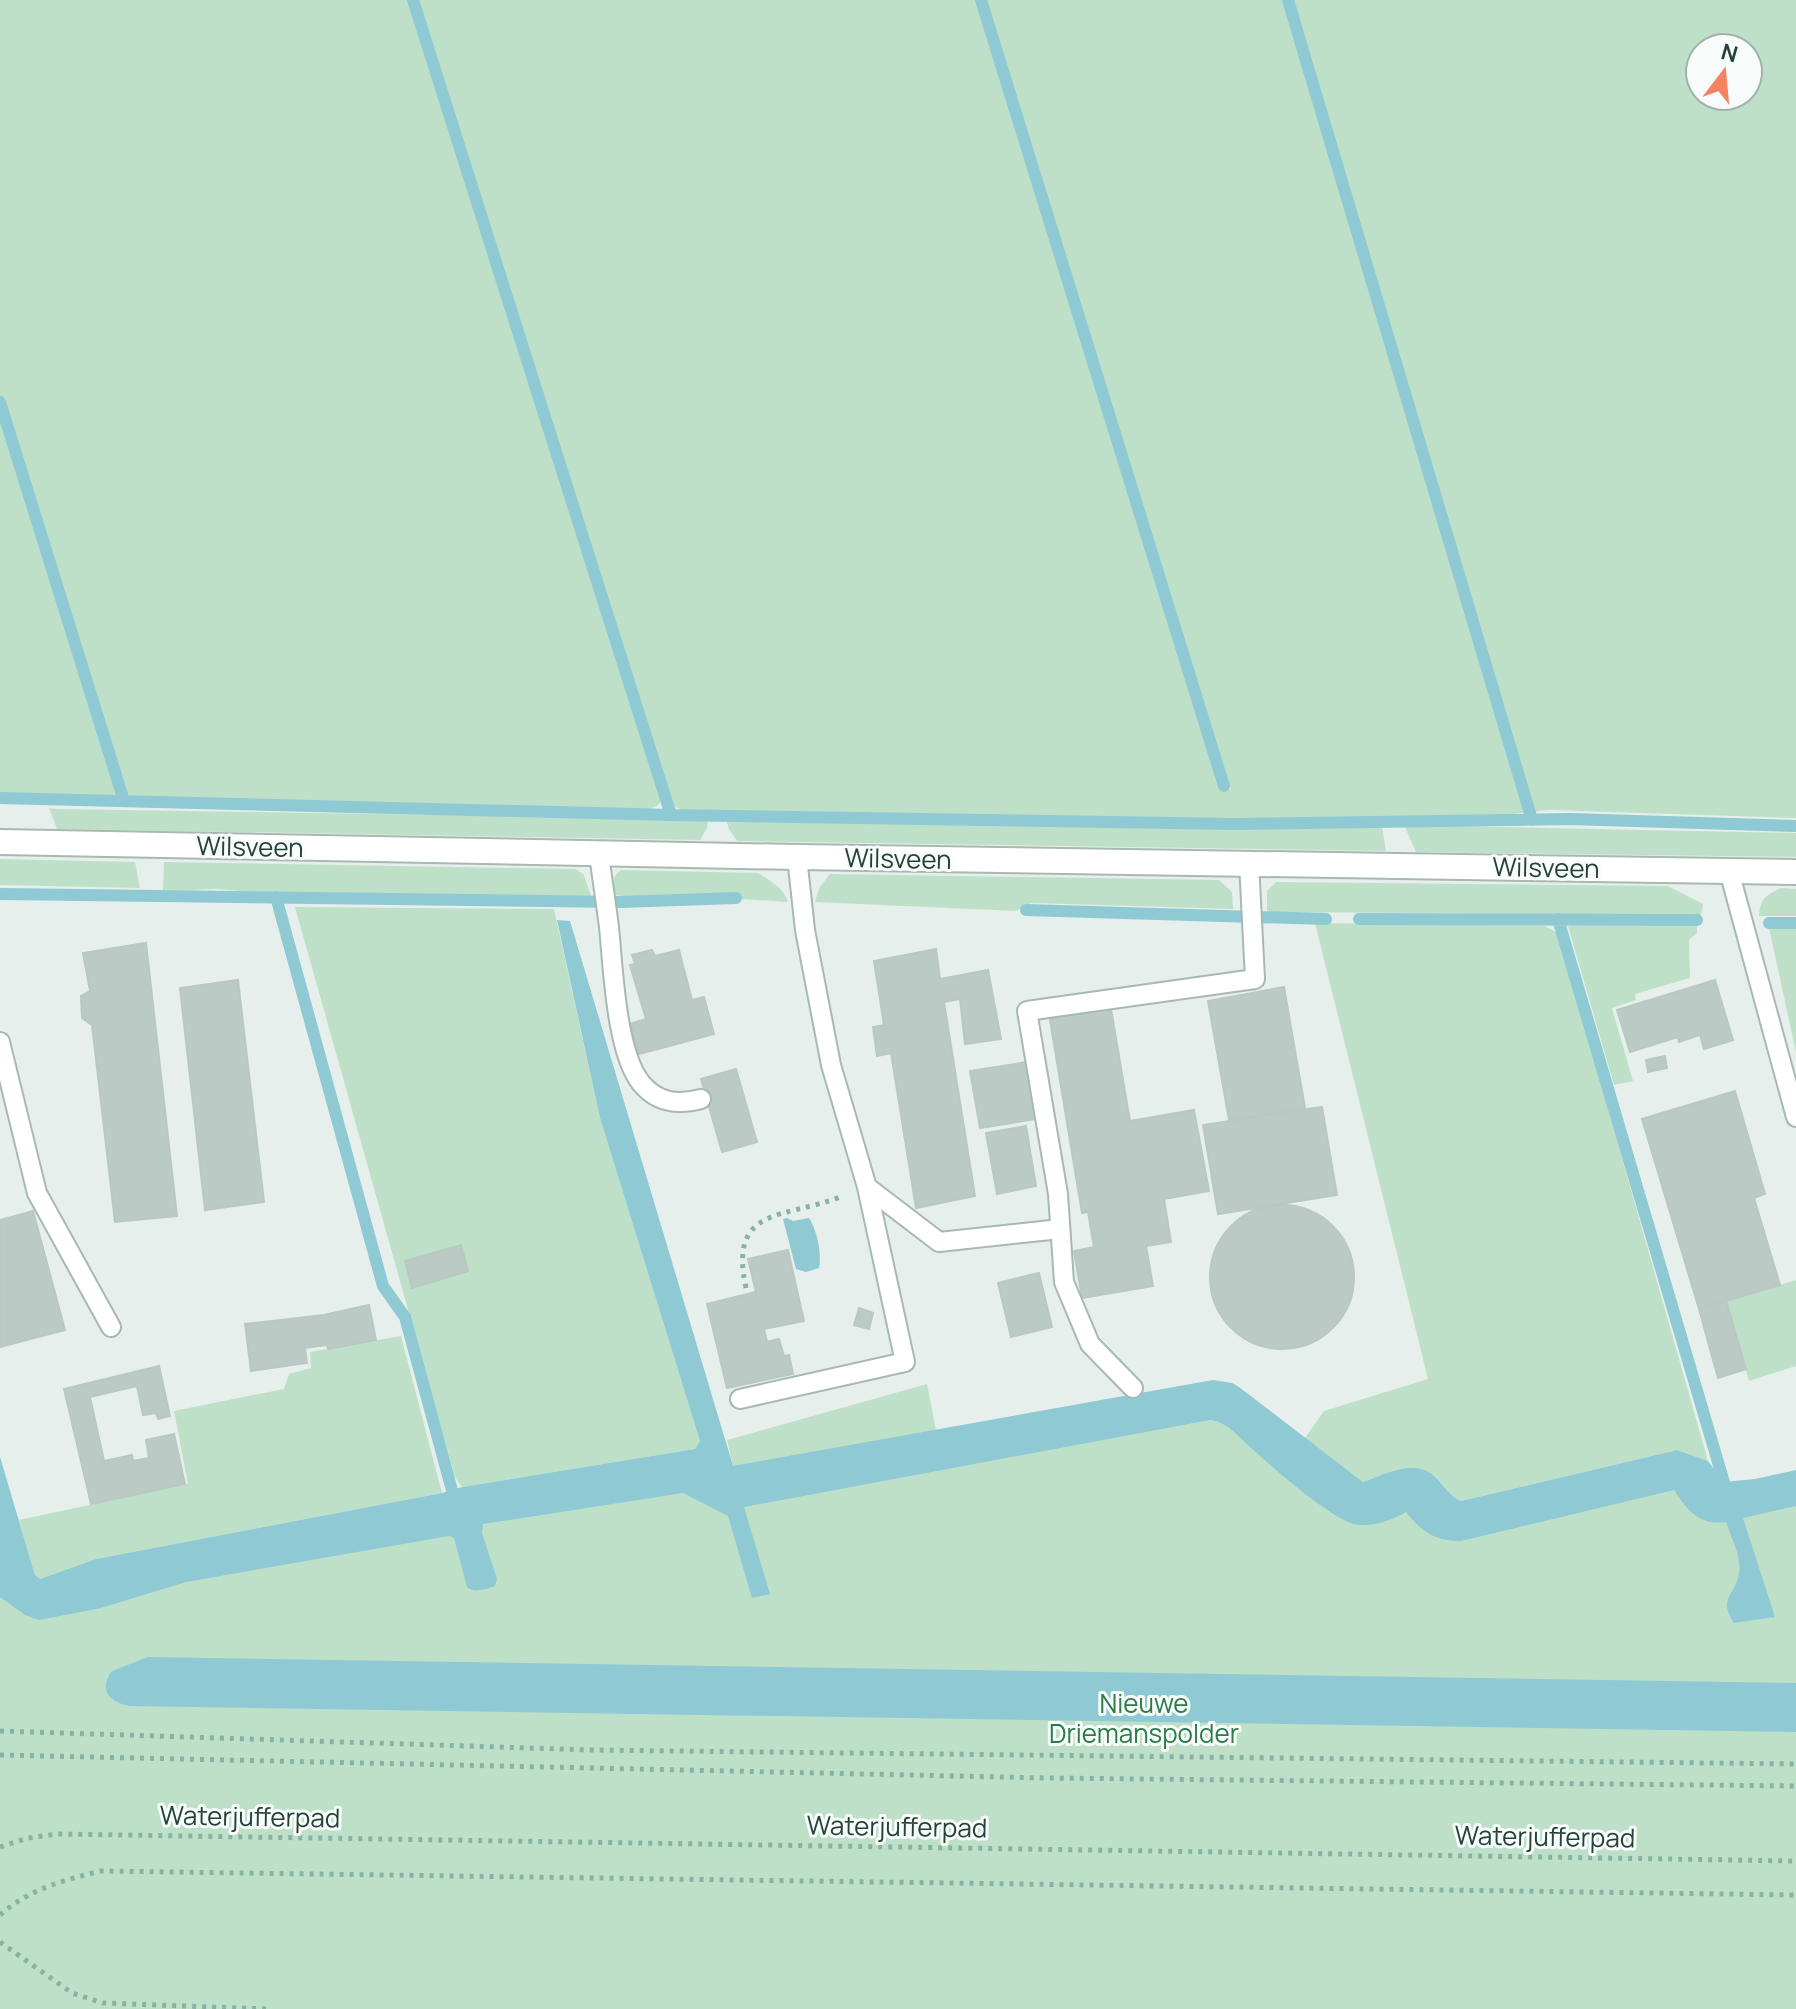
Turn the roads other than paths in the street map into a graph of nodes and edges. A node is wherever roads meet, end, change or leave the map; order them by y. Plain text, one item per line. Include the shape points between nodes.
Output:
1 (0, 842) edge
2 (599, 854) junction
3 (797, 857) junction
4 (1249, 863) junction
5 (1729, 871) junction
6 (1796, 872) edge
7 (0, 1042) edge
8 (701, 1099) dead end
9 (1796, 1117) edge
10 (867, 1187) junction
11 (1060, 1229) junction
12 (111, 1327) dead end
13 (1133, 1388) dead end
14 (740, 1399) dead end

1 - 2 street, Wilsveen
2 - 3 street, Wilsveen
2 - 8 lane via 619,1020 632,1069 641,1083 668,1102
3 - 4 street, Wilsveen
3 - 10 lane via 831,1065
4 - 5 street, Wilsveen
4 - 11 lane via 1255,979 1027,1011
5 - 6 street, Wilsveen
5 - 9 lane
7 - 12 lane via 37,1193
10 - 11 lane via 939,1242
10 - 14 lane via 905,1362
11 - 13 lane via 1064,1282 1090,1344

